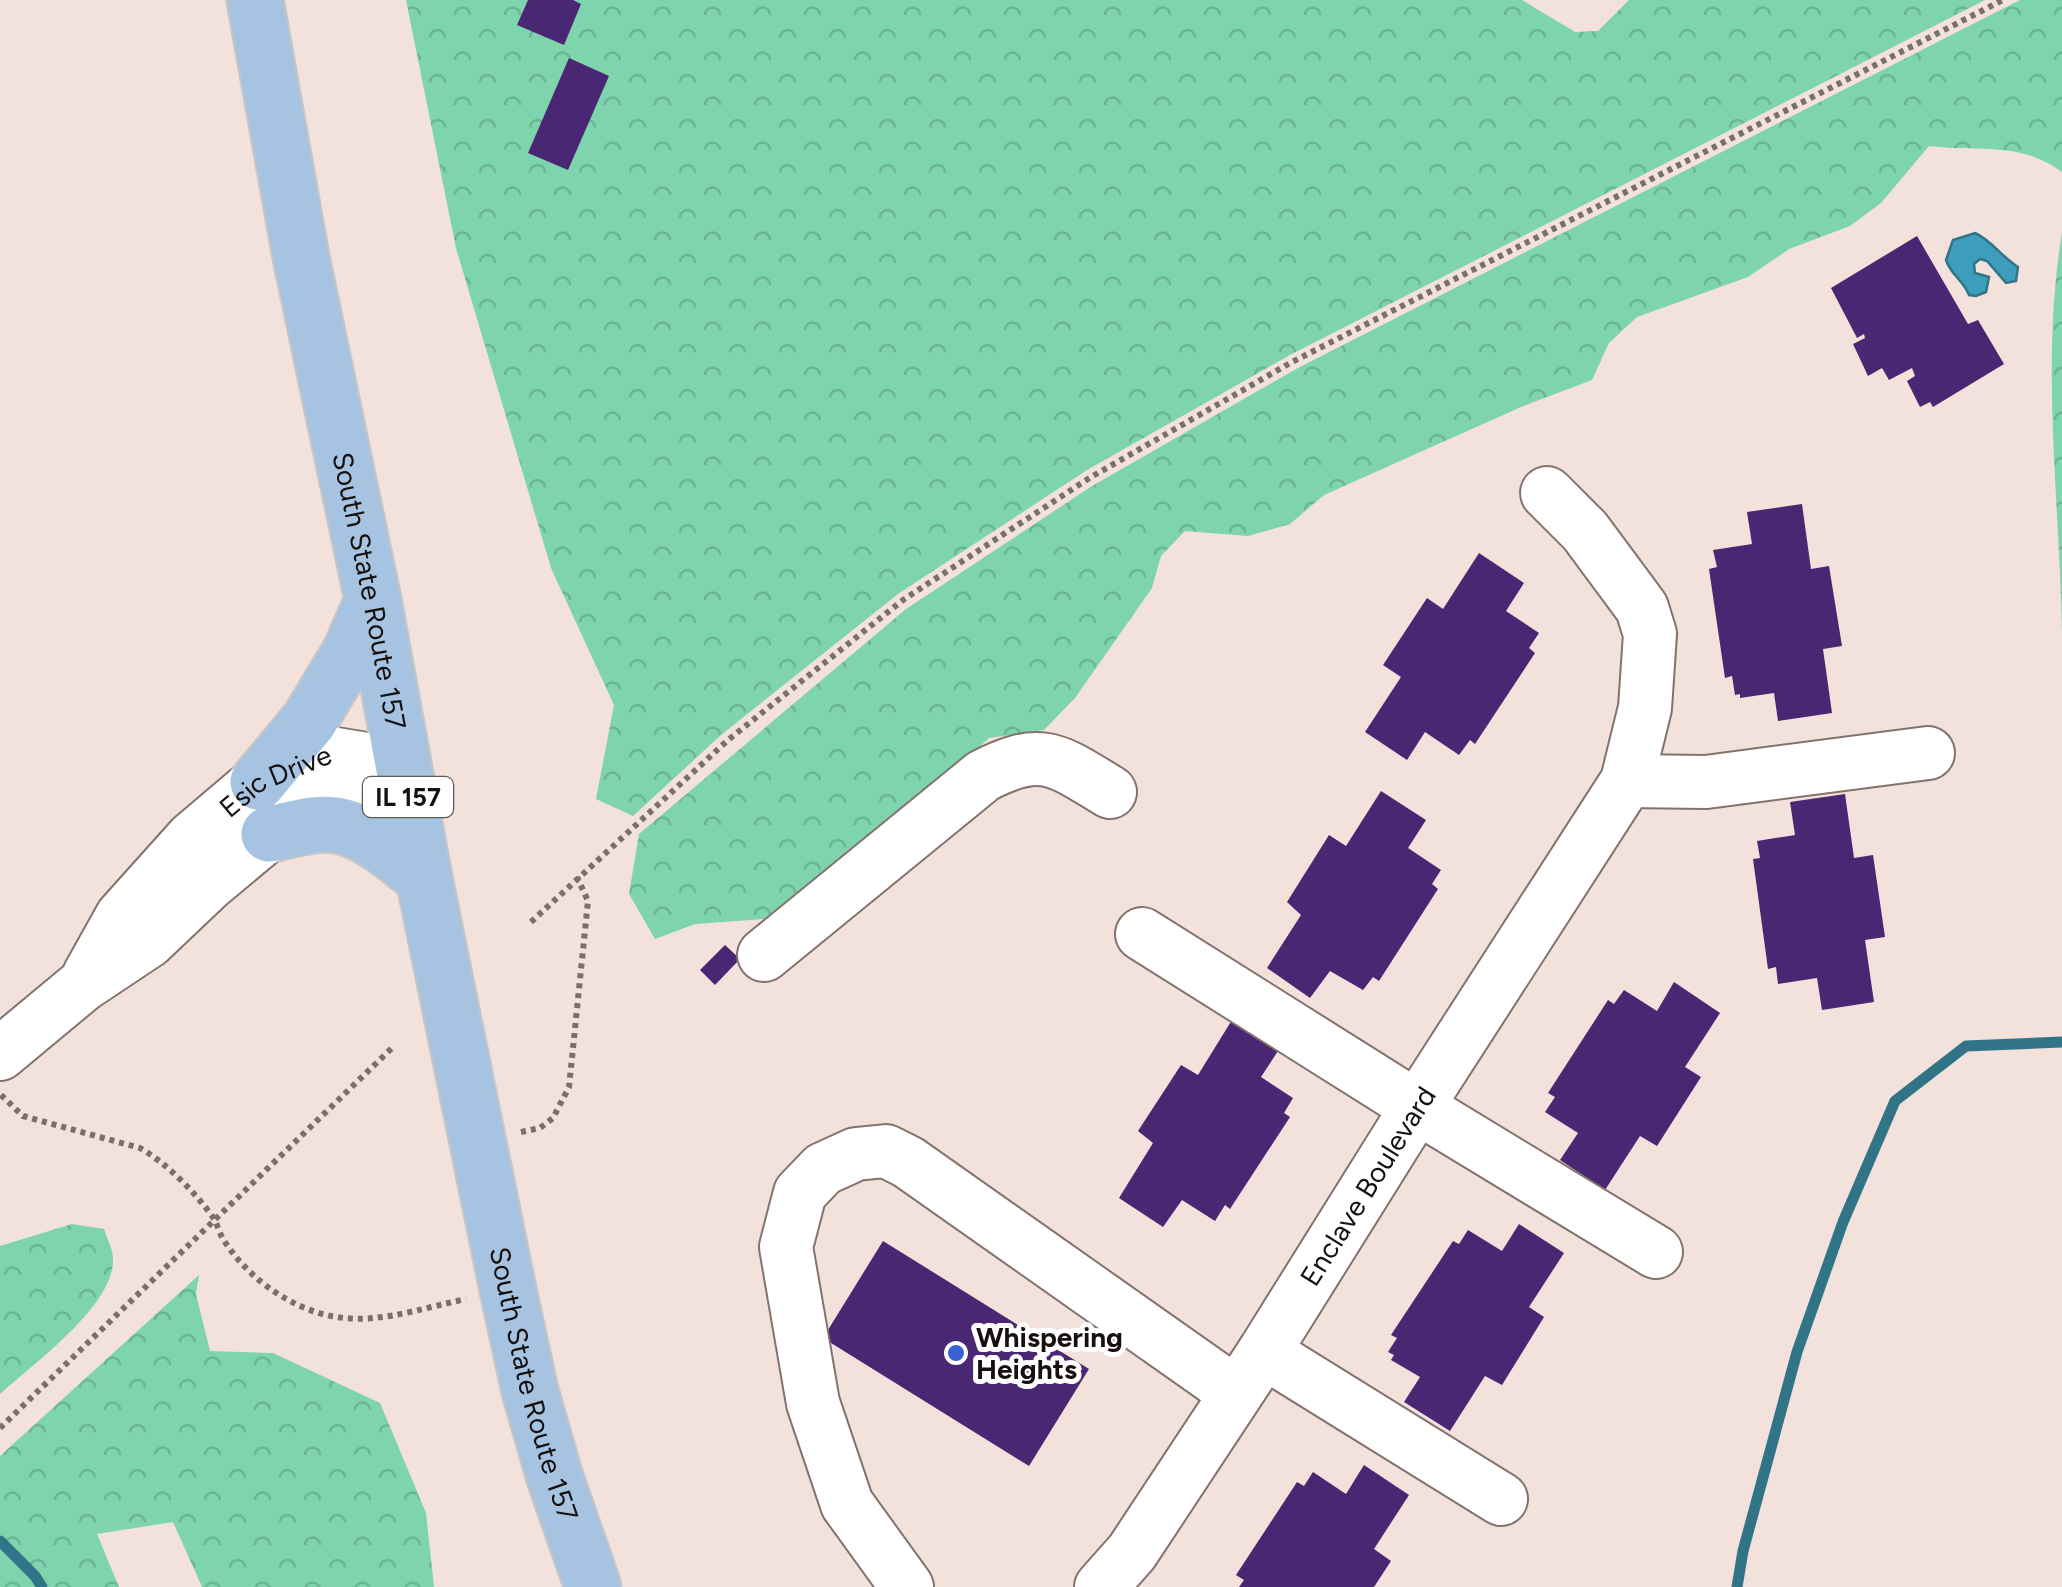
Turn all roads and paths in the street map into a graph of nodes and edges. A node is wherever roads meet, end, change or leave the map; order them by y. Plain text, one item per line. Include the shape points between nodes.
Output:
1 (256, 0) edge
2 (2003, 0) edge
3 (1548, 493) dead end
4 (373, 600) junction
5 (1928, 752) dead end
6 (402, 765) junction
7 (1628, 781) junction
8 (258, 782) junction
9 (1110, 792) dead end
10 (268, 834) junction
11 (577, 877) junction
12 (424, 878) junction
13 (531, 922) dead end
14 (1142, 934) dead end
15 (764, 955) dead end
16 (83, 985) junction
17 (394, 1046) dead end
18 (0, 1054) edge
19 (0, 1094) edge
20 (1416, 1107) junction
21 (478, 1142) junction
22 (214, 1218) junction
23 (1656, 1252) dead end
24 (508, 1290) junction
25 (1250, 1372) junction
26 (0, 1428) edge
27 (1502, 1499) dead end
28 (593, 1587) edge
29 (907, 1587) edge
30 (1101, 1587) edge

1 - 4 main road, South State Route 157 / IL 157 via 301,257
2 - 11 path via 1292,362 1092,476 903,600 728,740
3 - 7 street, Enclave Boulevard via 1642,608 1650,634 1645,708
4 - 6 main road, South State Route 157 / IL 157
4 - 8 main road via 309,721
5 - 7 street via 1706,782
6 - 8 street, Esic Drive via 330,753
6 - 10 street, Esic Drive
6 - 12 main road, South State Route 157 / IL 157
7 - 20 street, Enclave Boulevard
8 - 16 street, Esic Drive via 192,838 122,916
9 - 15 street via 1062,763 1036,757 1009,762 982,776
10 - 12 main road via 341,826
10 - 16 street, Esic Drive via 150,941
11 - 13 path
11 - 21 path via 588,901 569,1087 540,1128
12 - 21 main road, South State Route 157 / IL 157
14 - 20 street
16 - 18 street, Esic Drive
17 - 22 path
19 - 22 path via 22,1116 156,1158
20 - 23 street
20 - 25 street, Enclave Boulevard
21 - 24 main road, South State Route 157 / IL 157
22 - 24 path via 265,1286 338,1320 402,1314
22 - 26 path
24 - 28 main road, South State Route 157 / IL 157 via 554,1478
25 - 27 street
25 - 29 street via 886,1151 856,1154 823,1169 800,1193 786,1247 814,1403 848,1504
25 - 30 street, Enclave Boulevard via 1132,1552

